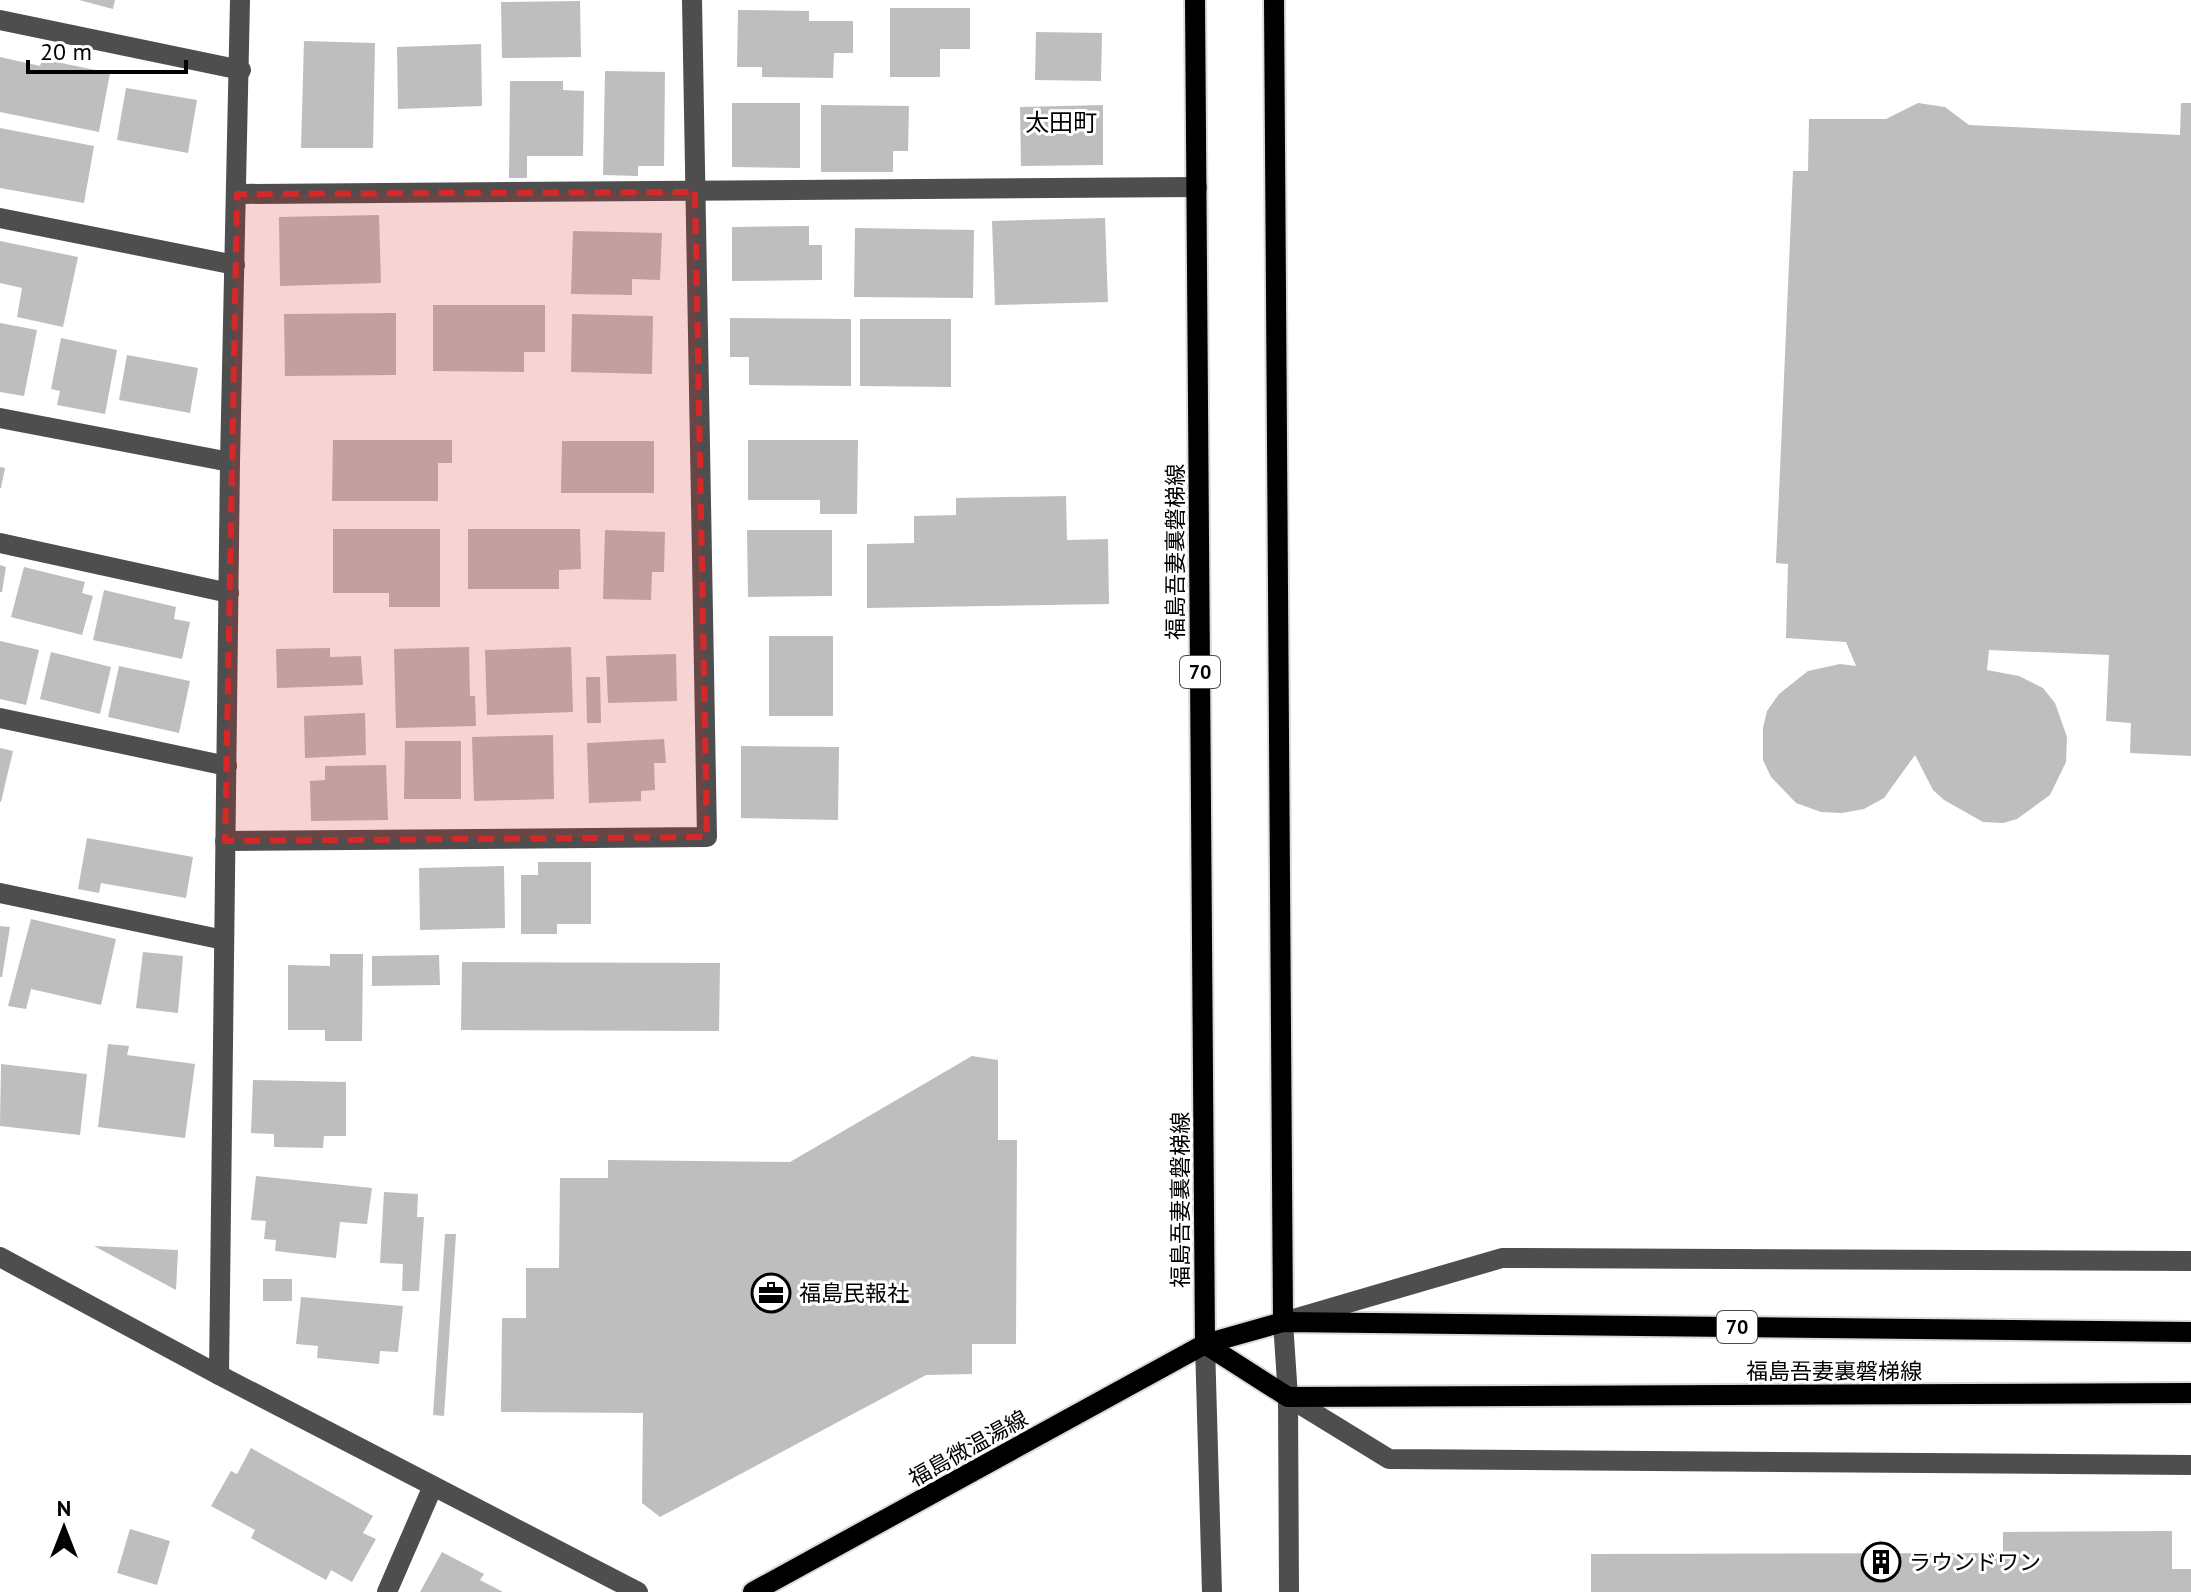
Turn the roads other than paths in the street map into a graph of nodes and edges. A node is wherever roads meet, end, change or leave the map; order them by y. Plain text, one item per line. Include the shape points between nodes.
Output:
1 (240, 0) edge
2 (692, 0) edge
3 (1195, 0) edge
4 (1274, 0) edge
5 (0, 20) edge
6 (241, 70) junction
7 (1197, 187) junction
8 (695, 192) junction
9 (237, 194) junction
10 (0, 218) edge
11 (235, 265) junction
12 (0, 418) edge
13 (230, 462) junction
14 (0, 543) edge
15 (229, 593) junction
16 (0, 718) edge
17 (227, 766) junction
18 (225, 841) junction
19 (0, 893) edge
20 (224, 940) junction
21 (0, 1257) edge
22 (2191, 1261) edge
23 (1283, 1322) junction
24 (2191, 1332) edge
25 (1205, 1344) junction
26 (219, 1375) junction
27 (2191, 1393) edge
28 (1288, 1397) junction
29 (2191, 1465) edge
30 (433, 1486) junction
31 (387, 1592) edge
32 (638, 1592) edge
33 (753, 1592) edge
34 (1212, 1592) edge
35 (1289, 1592) edge

1 - 6 street
2 - 8 street
3 - 7 main road, 福島吾妻裏磐梯線 / 70
4 - 23 main road
5 - 6 street
6 - 9 street
7 - 8 street
7 - 25 main road, 福島吾妻裏磐梯線 / 70
8 - 9 street
8 - 18 street via 707,837
9 - 11 street
10 - 11 street
11 - 13 street
12 - 13 street
13 - 15 street
14 - 15 street
15 - 17 street
16 - 17 street
17 - 18 street
18 - 20 street
19 - 20 street
20 - 26 street
21 - 26 street
22 - 23 street via 1502,1258
23 - 24 main road, 福島吾妻裏磐梯線 / 70
23 - 25 main road, 福島吾妻裏磐梯線 / 70
23 - 28 street
25 - 28 main road
25 - 33 main road, 福島微温湯線
25 - 34 street
26 - 30 street
27 - 28 main road, 福島吾妻裏磐梯線
28 - 29 street via 1389,1459
28 - 35 street
30 - 31 street
30 - 32 street

